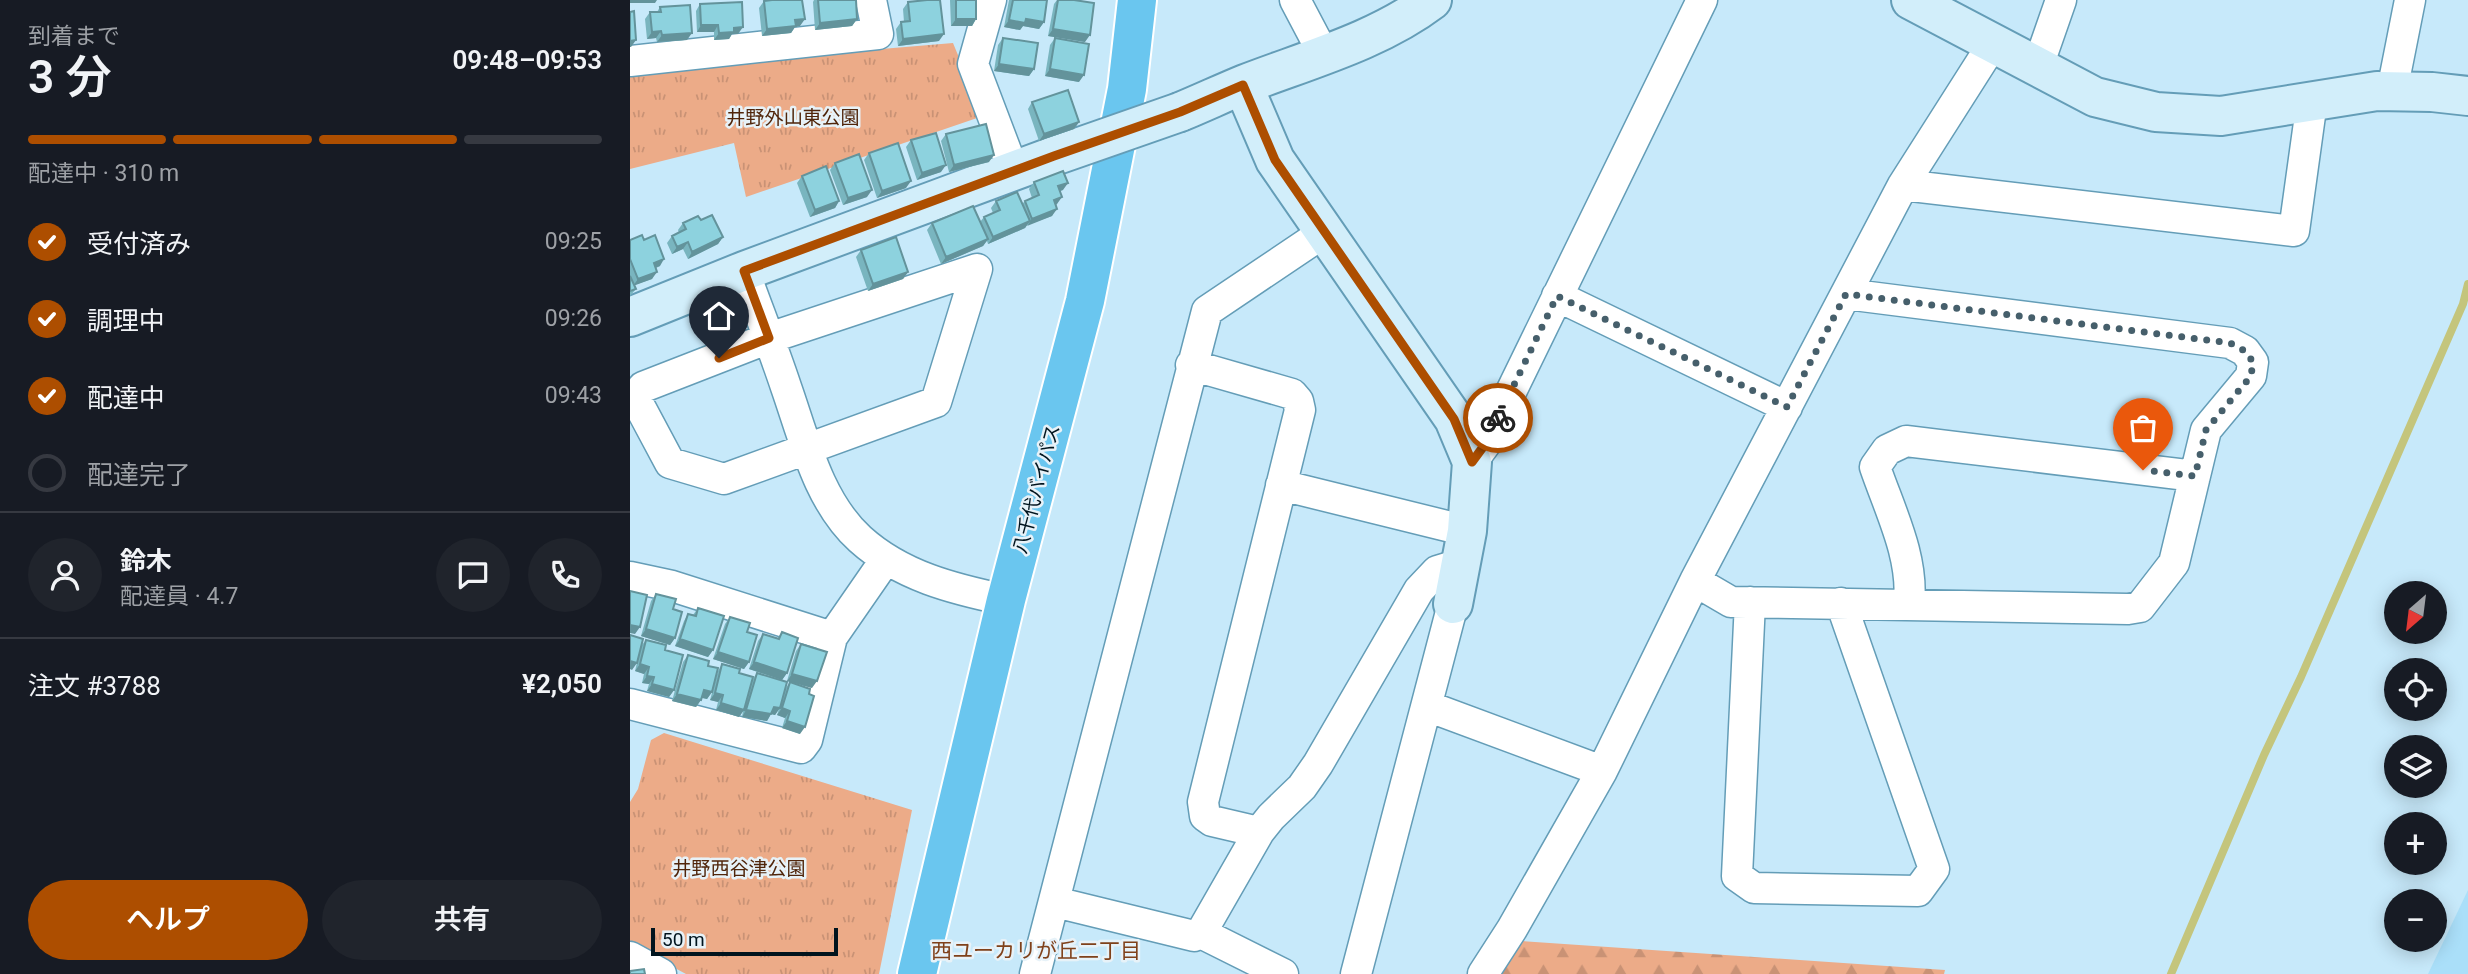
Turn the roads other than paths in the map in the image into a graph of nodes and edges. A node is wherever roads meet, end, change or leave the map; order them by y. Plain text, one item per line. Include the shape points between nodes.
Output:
1 (872, 0) edge
2 (991, 0) edge
3 (1138, 0) edge
4 (1295, 0) edge
5 (1432, 0) edge
6 (1702, 0) edge
7 (1911, 0) edge
8 (2061, 0) edge
9 (2410, 0) edge
10 (1994, 42) junction
11 (1324, 55) junction
12 (630, 61) edge
13 (2038, 66) junction
14 (1243, 85) junction
15 (2392, 91) junction
16 (2468, 96) edge
17 (2312, 101) junction
18 (1014, 172) junction
19 (1903, 185) junction
20 (1323, 233) junction
21 (744, 271) junction
22 (1846, 294) junction
23 (1557, 296) junction
24 (630, 317) edge
25 (769, 338) junction
26 (1191, 365) junction
27 (1787, 407) junction
28 (808, 448) junction
29 (1472, 462) junction
30 (2195, 476) junction
31 (1281, 485) junction
32 (1463, 548) junction
33 (886, 559) junction
34 (630, 577) edge
35 (1695, 581) junction
36 (1006, 600) junction
37 (1750, 602) junction
38 (1841, 603) junction
39 (1453, 604) joint
40 (1909, 604) junction
41 (832, 637) junction
42 (630, 704) edge
43 (1427, 706) junction
44 (1602, 771) junction
45 (1259, 832) junction
46 (1055, 902) junction
47 (1201, 933) junction
48 (630, 957) edge
49 (660, 974) edge
50 (917, 974) edge
51 (1035, 974) edge
52 (1283, 974) edge
53 (1356, 974) edge
54 (1483, 974) edge

1 - 12 street via 878,34
2 - 18 street via 973,64
3 - 36 highway, 八千代バイパス via 1127,89 1085,301
4 - 11 street
5 - 11 street via 1396,23
6 - 23 street
7 - 10 street
8 - 13 street
9 - 15 street
10 - 13 street
10 - 19 street
11 - 14 street
13 - 17 street via 2095,97 2156,112 2221,116
14 - 18 street, bridge
14 - 20 street via 1275,160
15 - 16 street
15 - 17 street
17 - 19 street via 2294,231
18 - 21 street
19 - 22 street
20 - 26 street via 1207,311
20 - 29 street via 1454,419
21 - 24 street
21 - 25 street
22 - 27 street
22 - 30 street via 2230,343 2253,362 2251,376 2206,430
23 - 27 street
23 - 29 street via 1486,443
25 - 28 street
25 - 28 street via 643,387 638,403 670,463 724,479
25 - 28 street via 977,269 936,401
26 - 31 street via 1292,394 1298,401 1300,410
26 - 46 street
27 - 35 street
28 - 33 street via 841,517
29 - 32 street
30 - 40 street via 2174,563 2140,607
30 - 40 street via 1906,442 1887,450 1875,467 1909,564
31 - 32 street
31 - 45 street via 1203,802 1205,816 1212,821
32 - 39 street
32 - 45 street via 1419,590 1318,764
33 - 36 street via 934,582
33 - 41 street
34 - 41 street
35 - 37 street via 1731,602
35 - 44 street
36 - 50 highway, 八千代バイパス
37 - 38 street
37 - 38 street via 1737,876 1754,888 1918,891 1934,869
38 - 40 street
39 - 43 street
41 - 42 street via 807,740 801,748
43 - 44 street
43 - 53 street
44 - 54 street
45 - 47 street
46 - 47 street via 1194,936
46 - 51 street
47 - 52 street
48 - 49 street

